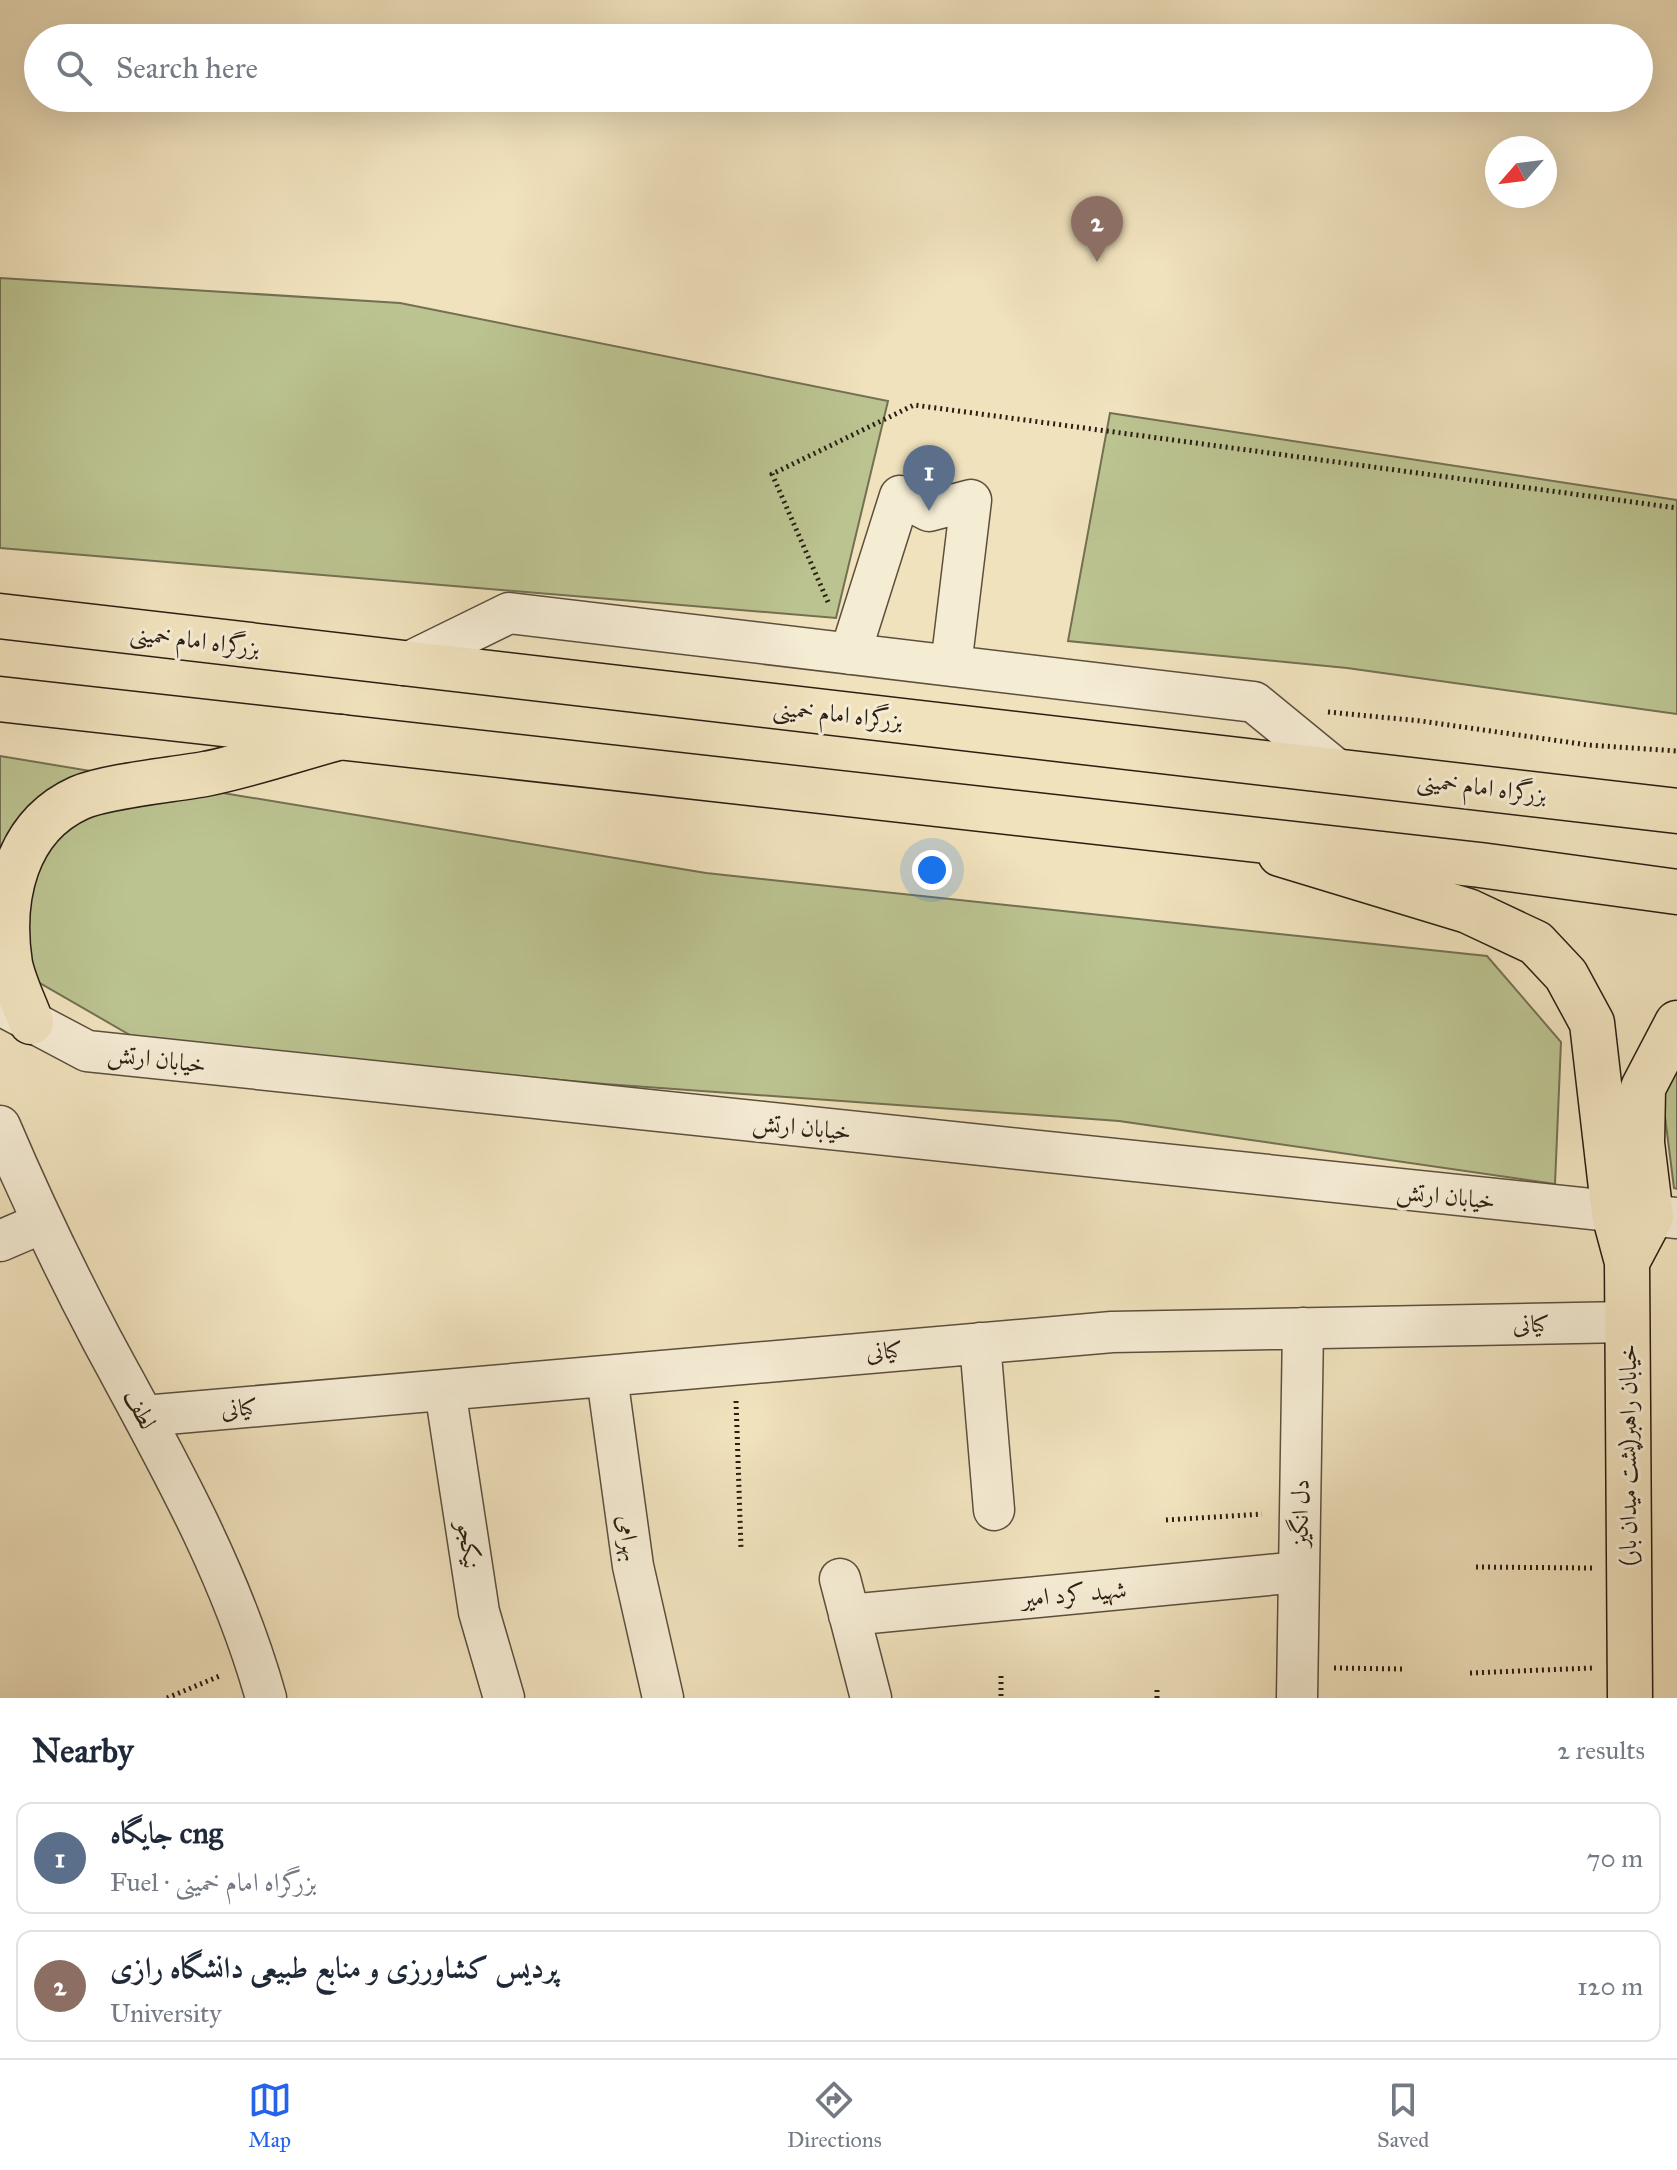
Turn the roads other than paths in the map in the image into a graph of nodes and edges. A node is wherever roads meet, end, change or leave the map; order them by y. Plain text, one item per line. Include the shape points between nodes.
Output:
1 (0, 616) edge
2 (850, 654) junction
3 (403, 665) junction
4 (951, 666) junction
5 (0, 699) edge
6 (344, 736) junction
7 (1337, 770) junction
8 (1677, 811) edge
9 (1232, 839) junction
10 (6, 882) edge
11 (1677, 892) edge
12 (9, 1018) edge
13 (1677, 1023) edge
14 (0, 1126) edge
15 (1647, 1216) edge
16 (42, 1223) junction
17 (0, 1241) edge
18 (1627, 1322) junction
19 (1303, 1328) junction
20 (980, 1343) junction
21 (607, 1377) junction
22 (445, 1390) junction
23 (144, 1416) junction
24 (994, 1510) dead end
25 (1299, 1572) junction
26 (1297, 1682) edge
27 (1630, 1682) edge
28 (266, 1698) edge
29 (504, 1698) edge
30 (663, 1698) edge
31 (871, 1698) edge

1 - 3 main road, بزرگراه امام خمینی
2 - 3 street via 509,613
2 - 4 street
2 - 4 street via 900,496 929,511 971,500
3 - 7 main road, بزرگراه امام خمینی
4 - 7 street via 1254,702
5 - 6 main road
6 - 9 main road
6 - 10 main road via 209,773 81,797 48,816
7 - 8 main road, بزرگراه امام خمینی
9 - 11 main road
9 - 15 main road via 1468,911 1536,943 1566,975 1592,1023
10 - 12 main road
12 - 15 street, خیابان ارتش via 87,1051
13 - 15 main road via 1643,1088
14 - 16 street, لطف
15 - 18 main road, خیابان راهبر(پشت میدان بار) via 1627,1262
16 - 17 street
16 - 23 street, لطف
18 - 19 street, کیانی
18 - 27 main road, خیابان راهبر(پشت میدان بار)
19 - 20 street, کیانی via 1112,1332
19 - 25 street, دل انگیز
20 - 21 street, کیانی
20 - 24 street
21 - 22 street, کیانی
21 - 30 street, بهرامی via 633,1566
22 - 23 street, کیانی
22 - 29 street, نیکجو via 479,1612
23 - 28 street, لطف via 197,1513
25 - 26 street, دل انگیز
25 - 31 street, شهید کرد امیر via 844,1597

